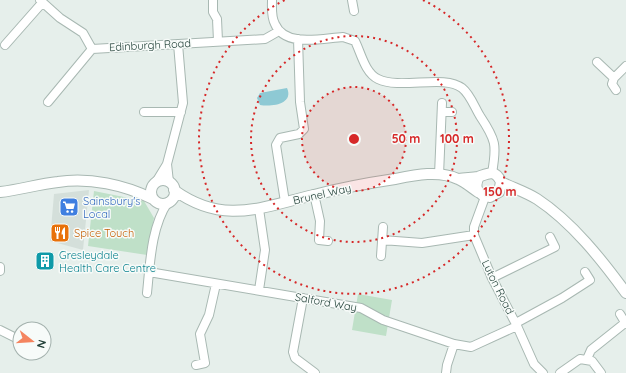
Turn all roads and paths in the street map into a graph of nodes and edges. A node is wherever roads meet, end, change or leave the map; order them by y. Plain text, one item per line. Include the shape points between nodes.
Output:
1 (213, 0) edge
2 (272, 0) edge
3 (352, 0) edge
4 (41, 2) edge
5 (354, 12) dead end
6 (279, 31) junction
7 (298, 40) junction
8 (218, 41) junction
9 (178, 44) junction
10 (5, 45) dead end
11 (92, 49) junction
12 (597, 62) dead end
13 (626, 66) edge
14 (614, 78) junction
15 (616, 90) dead end
16 (48, 102) dead end
17 (442, 103) dead end
18 (144, 112) dead end
19 (181, 112) junction
20 (442, 112) junction
21 (452, 112) dead end
22 (167, 164) junction
23 (492, 173) junction
24 (439, 175) junction
25 (480, 177) junction
26 (459, 179) junction
27 (501, 182) junction
28 (155, 183) junction
29 (172, 186) junction
30 (136, 190) junction
31 (11, 191) junction
32 (519, 191) junction
33 (0, 192) edge
34 (314, 194) junction
35 (482, 195) junction
36 (496, 195) junction
37 (0, 197) edge
38 (187, 199) junction
39 (154, 200) junction
40 (170, 201) junction
41 (285, 202) junction
42 (259, 209) junction
43 (160, 214) junction
44 (383, 227) dead end
45 (474, 235) junction
46 (550, 237) dead end
47 (382, 240) junction
48 (328, 241) dead end
49 (381, 256) dead end
50 (0, 267) edge
51 (0, 271) edge
52 (149, 272) junction
53 (585, 272) dead end
54 (492, 278) junction
55 (216, 284) junction
56 (259, 290) junction
57 (147, 293) dead end
58 (626, 293) edge
59 (303, 298) junction
60 (620, 314) dead end
61 (626, 323) edge
62 (517, 325) junction
63 (0, 330) edge
64 (12, 336) edge
65 (454, 344) junction
66 (587, 359) junction
67 (196, 365) dead end
68 (315, 373) edge
69 (446, 373) edge
70 (543, 373) edge
71 (560, 373) edge
72 (601, 373) edge

1 - 8 street
2 - 6 street via 273,20
3 - 5 street
4 - 10 street
4 - 11 street via 83,33
6 - 7 street
6 - 8 street, Edinburgh Road via 264,39
7 - 23 street via 343,37 355,41 370,73 377,79 392,84 451,84 463,89 491,133 496,148
7 - 41 street via 299,94 304,129 299,134 280,138 276,145
8 - 9 street, Edinburgh Road
9 - 11 street, Edinburgh Road
9 - 19 street via 183,103
11 - 16 street
12 - 14 street
13 - 14 street
14 - 15 street via 612,85
17 - 20 street
18 - 19 street
19 - 22 street
20 - 21 street
20 - 24 street
22 - 28 street
22 - 29 street
23 - 25 street
23 - 27 street
24 - 26 street, Brunel Way
24 - 34 street, Brunel Way via 418,174
25 - 26 street, Brunel Way
25 - 35 street via 476,185
26 - 35 street, Brunel Way
27 - 32 street
27 - 36 street
28 - 29 street via 164,180
28 - 30 street
28 - 39 street via 151,192
29 - 38 street, Brunel Way
29 - 40 street
30 - 31 street via 92,181 72,180
30 - 39 street
31 - 33 street
31 - 37 street
32 - 36 street
32 - 58 street via 550,208 584,242
34 - 41 street, Brunel Way
34 - 48 street via 320,221 319,240
35 - 36 street
35 - 45 street
38 - 40 street, Brunel Way
38 - 42 street, Brunel Way via 224,210
39 - 40 street via 161,204
39 - 43 street
40 - 43 street
41 - 42 street, Brunel Way
42 - 56 street via 265,250
43 - 52 street
44 - 47 street
45 - 47 street via 422,243
45 - 54 street, Luton Road
46 - 54 street via 555,247
47 - 49 street
50 - 51 street
52 - 55 street, Salford Way
52 - 57 street
53 - 62 street, Salford Way via 590,280
54 - 62 street, Luton Road
55 - 56 street, Salford Way
55 - 67 street via 209,315 200,334 205,363
56 - 59 street, Salford Way
59 - 65 street, Salford Way via 361,308 383,320
59 - 68 street via 293,352 295,358
60 - 61 street
61 - 66 street via 591,350
62 - 65 street, Salford Way via 471,347
62 - 70 street, Luton Road via 534,364
63 - 64 street
65 - 69 street
66 - 71 street via 580,359
66 - 72 street via 592,361

